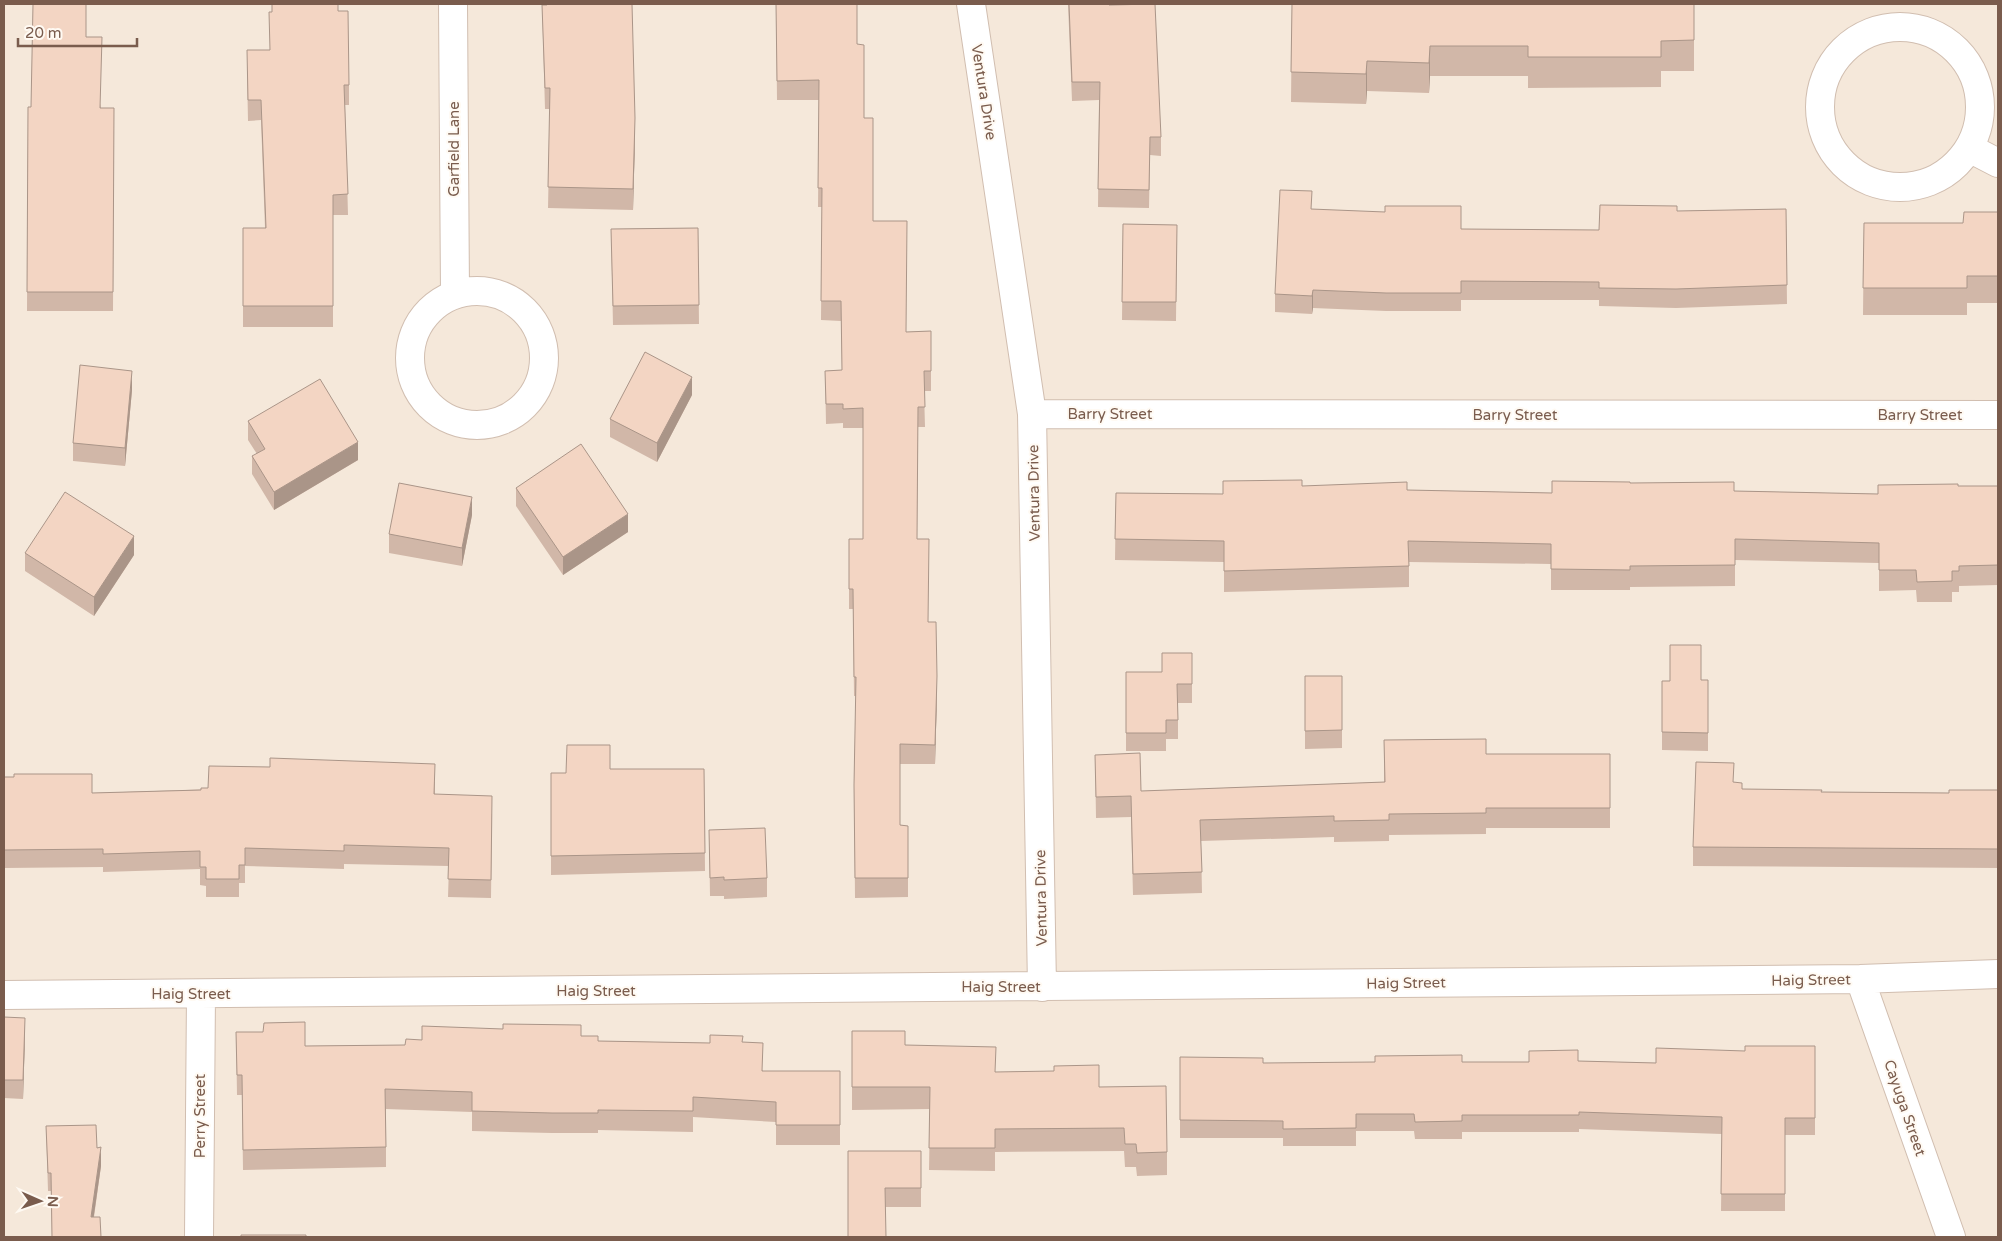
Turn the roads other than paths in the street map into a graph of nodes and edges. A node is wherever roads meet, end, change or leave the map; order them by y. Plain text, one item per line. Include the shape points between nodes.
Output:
1 (453, 4) edge
2 (971, 4) edge
3 (1969, 148) junction
4 (1998, 163) edge
5 (455, 294) junction
6 (1032, 414) junction
7 (1998, 415) edge
8 (1998, 974) edge
9 (1860, 979) junction
10 (1042, 987) junction
11 (201, 994) junction
12 (4, 995) edge
13 (199, 1237) edge
14 (1950, 1237) edge

1 - 5 street, Garfield Lane
2 - 6 street, Ventura Drive
3 - 3 street via 1978,122 1979,95 1970,69 1953,47 1931,33 1904,27 1877,30 1852,42 1834,61 1823,84 1819,110 1824,135 1837,158 1856,175 1880,185 1906,188 1931,181 1952,168
3 - 4 street
5 - 5 street via 437,304 414,335 410,355 413,377 423,398 439,414 460,423 483,425 505,419 524,406 538,388 544,366 543,344 534,322 520,306 500,294 477,290
6 - 7 street, Barry Street
6 - 10 street, Ventura Drive
8 - 9 street, Haig Street
9 - 10 street, Haig Street
9 - 14 street, Cayuga Street
10 - 11 street, Haig Street
11 - 12 street, Haig Street
11 - 13 street, Perry Street

